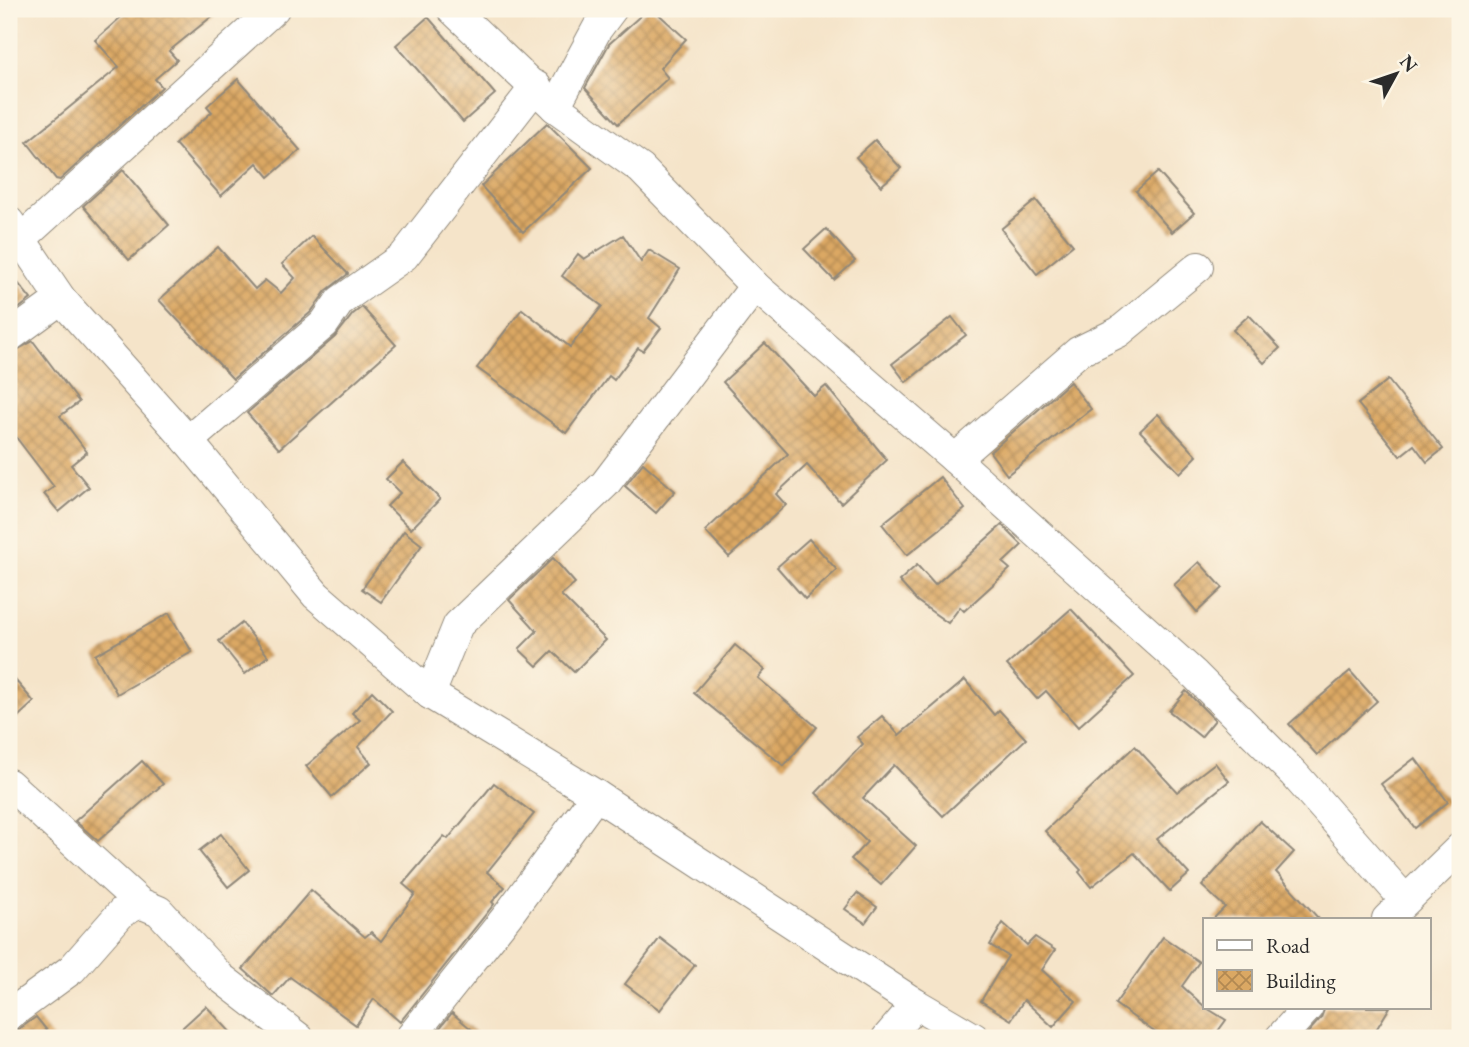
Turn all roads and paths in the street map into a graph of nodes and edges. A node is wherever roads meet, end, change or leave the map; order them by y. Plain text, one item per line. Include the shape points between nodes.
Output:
1 (274, 9) edge
2 (452, 9) edge
3 (612, 9) edge
4 (545, 97) junction
5 (15, 231) edge
6 (1198, 267) dead end
7 (755, 286) junction
8 (61, 299) junction
9 (9, 337) edge
10 (188, 441) junction
11 (955, 459) junction
12 (430, 694) junction
13 (9, 784) edge
14 (596, 795) junction
15 (1460, 848) edge
16 (140, 903) junction
17 (1396, 909) edge
18 (916, 1004) junction
19 (1306, 1009) edge
20 (9, 1015) edge
21 (299, 1038) edge
22 (410, 1038) edge
23 (887, 1038) edge
24 (974, 1038) edge
25 (1280, 1038) edge

1 - 5 street
2 - 4 street
3 - 4 street
4 - 7 street via 641,169
4 - 10 street via 404,256 340,301 324,324
5 - 8 street
6 - 11 street via 1119,332 1078,352
7 - 11 street
7 - 12 street via 605,484 457,625
8 - 9 street
8 - 10 street
10 - 12 street via 316,595
11 - 17 street via 1195,675 1294,774
12 - 14 street
13 - 16 street
14 - 18 street
14 - 22 street
15 - 17 street
16 - 20 street via 122,912 72,969
16 - 21 street via 159,911 212,970
18 - 23 street
18 - 24 street
19 - 25 street

